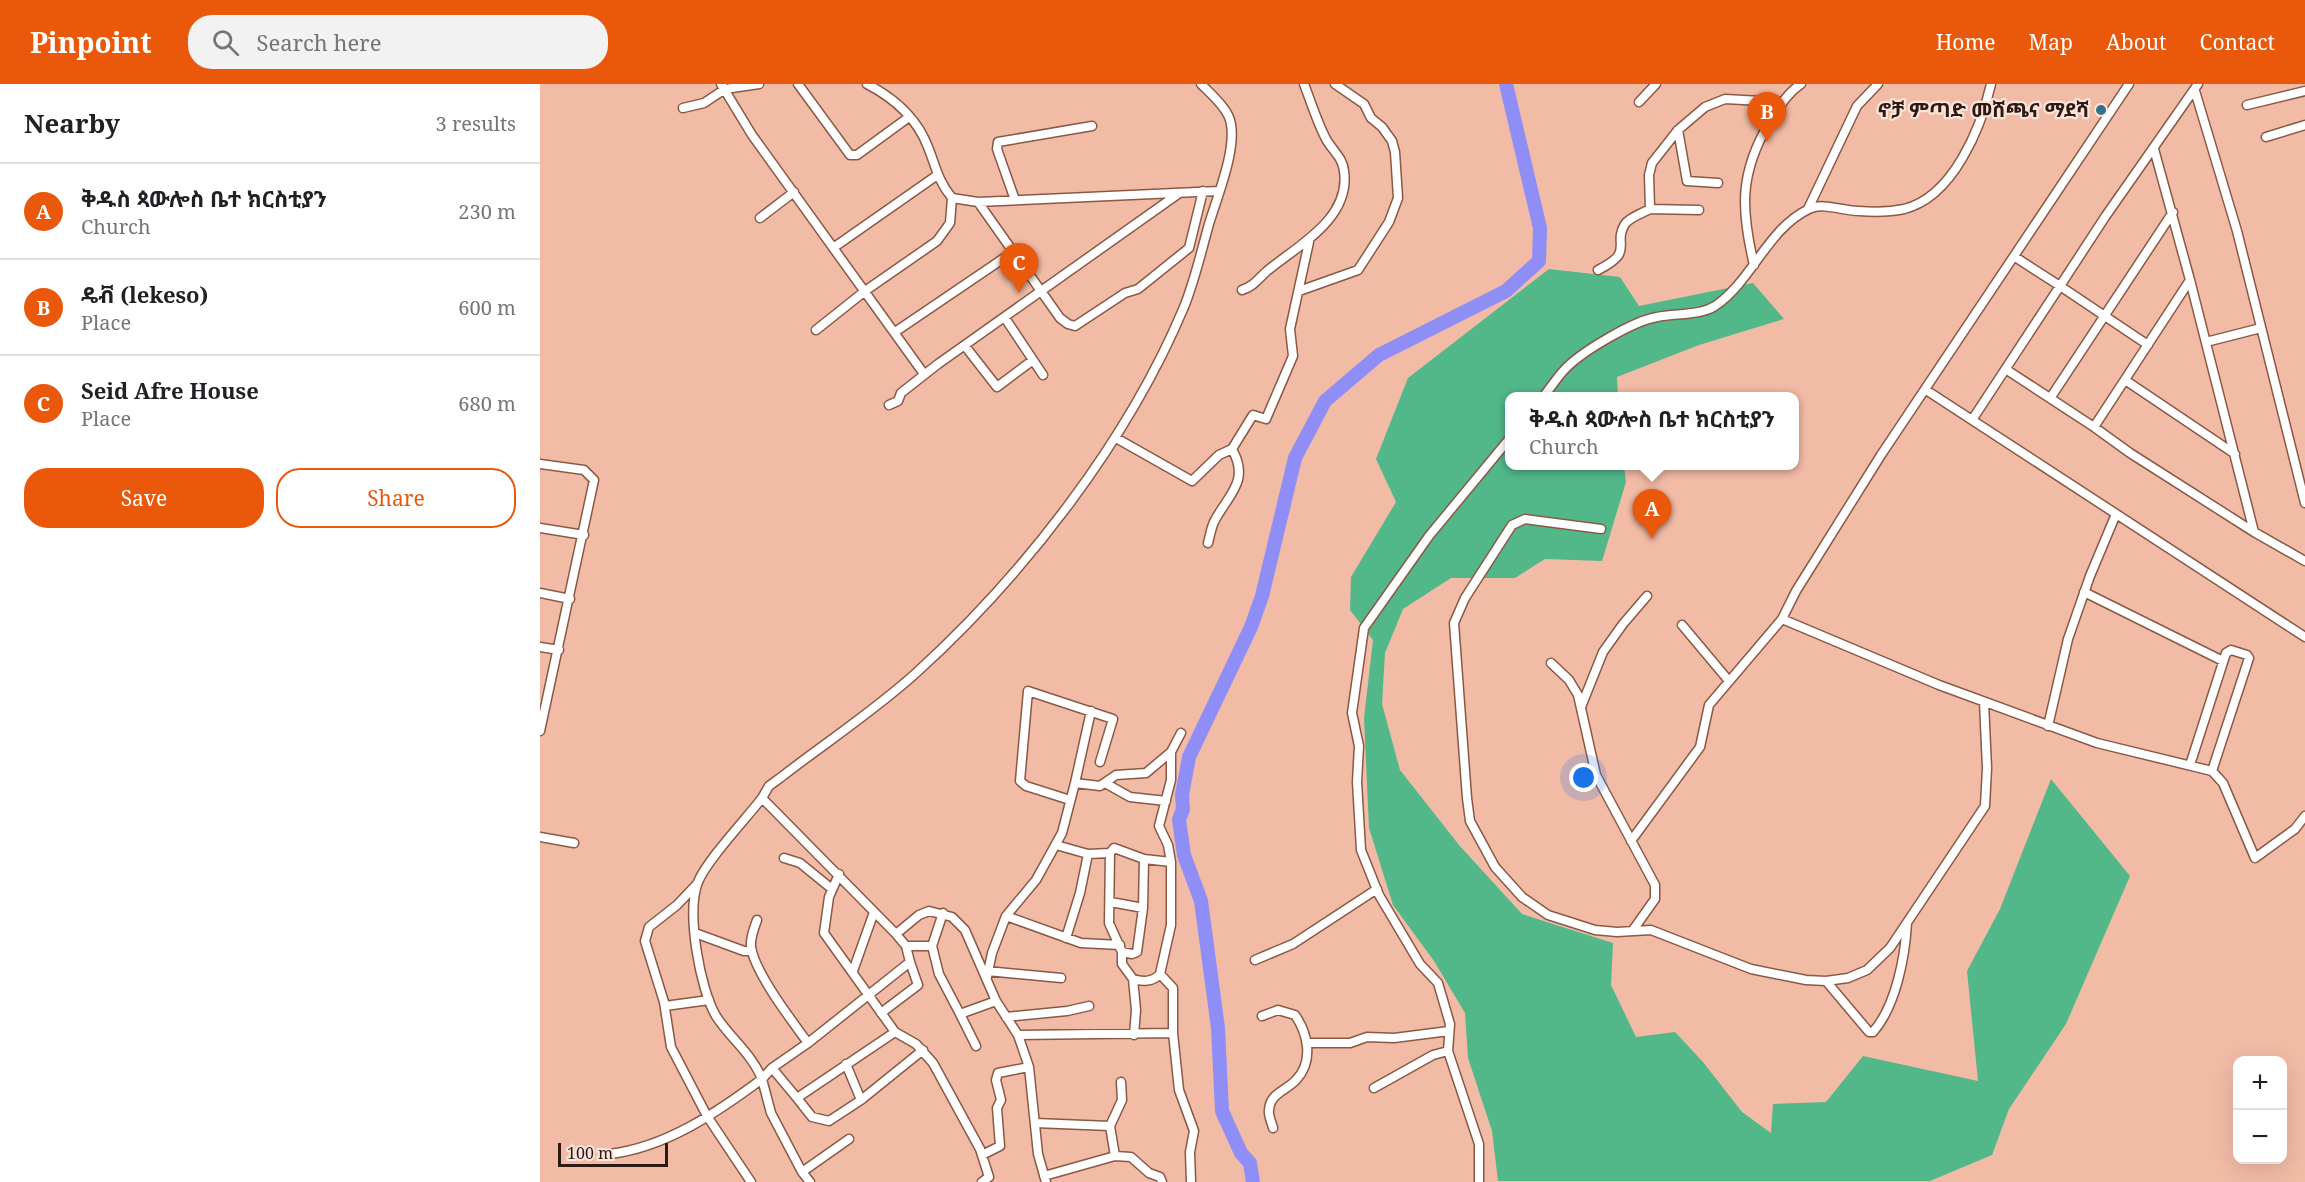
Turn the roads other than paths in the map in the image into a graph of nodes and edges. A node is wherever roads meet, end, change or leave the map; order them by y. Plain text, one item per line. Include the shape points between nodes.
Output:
1 (759, 84) edge
2 (798, 84) edge
3 (867, 84) edge
4 (1201, 84) edge
5 (1304, 84) edge
6 (1335, 84) edge
7 (1656, 84) edge
8 (1802, 84) edge
9 (1878, 84) edge
10 (1991, 84) edge
11 (2129, 84) edge
12 (723, 87) edge
13 (2196, 88) edge
14 (2305, 91) edge
15 (1639, 102) dead end
16 (1782, 102) junction
17 (2247, 105) dead end
18 (683, 108) dead end
19 (909, 117) junction
20 (2305, 124) edge
21 (1092, 126) dead end
22 (1678, 130) junction
23 (2266, 137) dead end
24 (2154, 149) junction
25 (936, 176) junction
26 (1718, 183) dead end
27 (1203, 191) junction
28 (1218, 191) junction
29 (794, 192) junction
30 (1179, 193) junction
31 (952, 198) junction
32 (1015, 200) junction
33 (978, 202) junction
34 (1650, 209) junction
35 (1808, 209) junction
36 (1699, 210) dead end
37 (2173, 212) junction
38 (760, 218) dead end
39 (1309, 242) junction
40 (834, 248) junction
41 (1013, 252) junction
42 (2015, 257) junction
43 (1754, 266) junction
44 (1599, 270) dead end
45 (2190, 280) junction
46 (2060, 286) junction
47 (1043, 290) junction
48 (1242, 290) dead end
49 (865, 291) junction
50 (1299, 291) junction
51 (2104, 315) junction
52 (1005, 318) junction
53 (2261, 328) junction
54 (816, 330) dead end
55 (895, 332) junction
56 (2206, 342) junction
57 (2148, 345) junction
58 (965, 346) junction
59 (1033, 360) junction
60 (2007, 370) junction
61 (924, 374) junction
62 (1043, 375) dead end
63 (2125, 380) junction
64 (1926, 390) junction
65 (1547, 392) edge
66 (2051, 397) junction
67 (889, 405) dead end
68 (1972, 420) junction
69 (2094, 427) junction
70 (1116, 438) junction
71 (1505, 443) edge
72 (1232, 449) junction
73 (2235, 454) junction
74 (540, 464) edge
75 (2302, 482) edge
76 (2305, 503) edge
77 (2116, 514) junction
78 (540, 528) edge
79 (1601, 529) dead end
80 (2254, 532) junction
81 (584, 535) junction
82 (1208, 543) dead end
83 (2305, 561) edge
84 (2084, 592) junction
85 (540, 593) edge
86 (1647, 596) dead end
87 (570, 598) junction
88 (1782, 619) junction
89 (1682, 625) dead end
90 (2305, 637) edge
91 (540, 647) edge
92 (559, 650) junction
93 (2223, 661) junction
94 (1551, 663) dead end
95 (1729, 681) junction
96 (544, 698) edge
97 (1983, 702) junction
98 (1581, 707) junction
99 (1091, 711) junction
100 (2048, 726) junction
101 (540, 732) edge
102 (1181, 733) dead end
103 (1172, 752) junction
104 (1100, 762) dead end
105 (2190, 765) junction
106 (2212, 771) junction
107 (1075, 783) junction
108 (1105, 783) junction
109 (762, 798) junction
110 (1070, 800) junction
111 (1166, 801) junction
112 (2305, 816) edge
113 (540, 837) edge
114 (1631, 841) junction
115 (574, 843) dead end
116 (1056, 845) junction
117 (1110, 853) junction
118 (1088, 854) junction
119 (784, 858) dead end
120 (1144, 859) junction
121 (1171, 862) junction
122 (839, 874) junction
123 (697, 884) junction
124 (832, 889) junction
125 (1377, 889) junction
126 (1111, 902) junction
127 (1143, 908) junction
128 (874, 912) junction
129 (943, 913) junction
130 (1006, 916) junction
131 (757, 920) dead end
132 (1906, 924) junction
133 (1633, 930) junction
134 (695, 933) junction
135 (896, 934) junction
136 (1066, 938) junction
137 (906, 946) junction
138 (932, 946) junction
139 (1121, 949) junction
140 (752, 951) junction
141 (1255, 960) dead end
142 (910, 962) junction
143 (853, 971) junction
144 (1160, 974) junction
145 (987, 975) junction
146 (1061, 978) dead end
147 (1133, 979) junction
148 (1826, 981) junction
149 (867, 995) junction
150 (709, 1000) junction
151 (996, 1000) junction
152 (665, 1006) junction
153 (1089, 1006) dead end
154 (881, 1013) junction
155 (960, 1014) junction
156 (1262, 1016) dead end
157 (1006, 1017) junction
158 (895, 1032) junction
159 (1449, 1032) junction
160 (1173, 1033) junction
161 (1018, 1035) junction
162 (1134, 1035) junction
163 (808, 1043) junction
164 (1309, 1043) junction
165 (976, 1046) dead end
166 (923, 1050) junction
167 (1448, 1051) junction
168 (846, 1064) junction
169 (1029, 1066) junction
170 (772, 1068) junction
171 (762, 1079) junction
172 (1121, 1082) dead end
173 (1374, 1088) dead end
174 (797, 1098) junction
175 (861, 1100) junction
176 (707, 1116) junction
177 (1035, 1123) junction
178 (1110, 1126) junction
179 (1273, 1128) dead end
180 (849, 1139) dead end
181 (609, 1154) dead end
182 (982, 1155) junction
183 (1115, 1156) junction
184 (802, 1172) junction
185 (1045, 1179) edge
186 (988, 1180) edge
187 (751, 1182) edge
188 (810, 1182) edge
189 (1162, 1182) edge
190 (1191, 1182) edge
191 (1479, 1182) edge

1 - 12 street
2 - 19 street via 850,155 857,155
3 - 19 street via 898,104
4 - 28 street via 1228,116 1232,129
5 - 39 street via 1327,141 1345,171 1342,197
6 - 50 street via 1364,104 1392,141 1398,198 1389,222 1358,270
7 - 15 street
8 - 16 street
9 - 35 street via 1857,106
10 - 35 street via 1986,108 1966,156 1929,197 1894,210 1816,206
11 - 42 street
12 - 18 street via 704,103
12 - 29 street
13 - 24 street
13 - 53 street
14 - 17 street
16 - 22 street via 1725,99 1705,108
16 - 43 street via 1762,135 1747,174 1744,217
19 - 25 street via 928,146
20 - 23 street
21 - 32 street via 998,142
22 - 26 street via 1687,181
22 - 34 street via 1650,169
24 - 37 street
24 - 46 street
25 - 31 street
25 - 40 street
27 - 28 street
27 - 30 street
27 - 47 street via 1189,248 1138,289 1125,293 1082,323 1070,326
28 - 70 street via 1185,305
29 - 38 street
29 - 40 street
30 - 32 street
30 - 47 street
31 - 33 street
31 - 49 street via 950,224 937,241
32 - 33 street
33 - 41 street
34 - 36 street
34 - 44 street via 1624,225 1621,253
35 - 43 street via 1788,222
37 - 45 street
37 - 51 street
39 - 48 street via 1265,272 1252,287
39 - 50 street
40 - 49 street
41 - 47 street
41 - 55 street
42 - 46 street
42 - 64 street
43 - 65 street via 1729,294 1708,309 1654,317 1623,330 1573,361
45 - 56 street
45 - 57 street
46 - 51 street
46 - 60 street
47 - 52 street
49 - 54 street
49 - 55 street
50 - 72 street via 1290,329 1293,356 1266,419 1252,415
51 - 57 street
51 - 66 street
52 - 58 street
52 - 59 street
53 - 56 street
53 - 75 street
55 - 61 street
56 - 73 street
57 - 63 street
58 - 59 street via 997,387
58 - 61 street
59 - 62 street
60 - 66 street
60 - 68 street
61 - 67 street
63 - 69 street
63 - 73 street
64 - 68 street
64 - 88 street via 1796,591
66 - 69 street
68 - 77 street
69 - 80 street
70 - 72 street via 1192,481 1219,455
70 - 109 street via 1007,579 917,673 780,777
71 - 125 street via 1429,536 1364,628 1352,713 1359,746 1361,850
72 - 82 street via 1238,459 1237,489 1214,521
73 - 80 street
74 - 81 street via 584,470 592,475 594,487
75 - 76 street
77 - 84 street
77 - 90 street
78 - 81 street
79 - 133 street via 1525,519 1512,525 1465,598 1454,623 1457,683 1470,821 1495,867 1522,897 1548,915 1595,930
80 - 83 street
81 - 87 street
84 - 93 street
84 - 100 street via 2068,639
85 - 87 street
86 - 98 street via 1603,652
87 - 92 street
88 - 95 street
88 - 97 street
89 - 95 street
91 - 92 street
92 - 96 street
93 - 105 street
93 - 106 street via 2231,650 2249,656
94 - 98 street via 1569,680
95 - 114 street via 1709,705 1700,747
96 - 101 street
97 - 100 street
97 - 132 street via 1985,806
98 - 114 street via 1596,775
99 - 104 street via 1113,721
99 - 107 street
99 - 110 street via 1032,691 1027,694 1020,781
100 - 105 street via 2138,755
102 - 103 street
103 - 108 street via 1146,773 1116,775
103 - 111 street
105 - 106 street
106 - 112 street via 2223,783 2255,858 2295,829
107 - 108 street
107 - 110 street
108 - 111 street via 1130,797
109 - 122 street
109 - 123 street
110 - 116 street
111 - 121 street via 1159,831 1167,842
113 - 115 street
114 - 133 street via 1657,892
116 - 118 street
116 - 130 street via 1036,880
117 - 118 street
117 - 120 street via 1114,848
117 - 126 street
118 - 136 street
119 - 124 street via 800,863
120 - 121 street
120 - 127 street
121 - 144 street via 1170,940
122 - 124 street
122 - 128 street
123 - 134 street
123 - 152 street via 645,934
124 - 143 street via 824,916 824,933
125 - 141 street via 1293,944
125 - 159 street via 1420,964 1438,983
126 - 127 street
126 - 139 street via 1109,923
127 - 139 street via 1137,951 1132,954
128 - 135 street
128 - 143 street
129 - 135 street via 929,911 919,915
129 - 138 street
129 - 145 street via 965,930
130 - 136 street
130 - 145 street
131 - 140 street via 750,939
132 - 148 street via 1890,948 1867,970
132 - 148 street via 1906,940 1890,1000 1873,1032
133 - 148 street via 1651,930 1677,938 1751,969
134 - 140 street
134 - 150 street
135 - 137 street
136 - 139 street
137 - 138 street
137 - 142 street
138 - 155 street via 939,974
139 - 147 street via 1122,964
140 - 163 street via 778,1000
142 - 149 street
142 - 154 street via 918,985
143 - 149 street
144 - 147 street via 1146,981
144 - 160 street via 1173,988
145 - 146 street
145 - 151 street
147 - 162 street
149 - 154 street
149 - 163 street
150 - 152 street
150 - 171 street via 716,1016
151 - 155 street
151 - 157 street
152 - 176 street via 671,1047
153 - 157 street
154 - 158 street
155 - 165 street
156 - 164 street via 1278,1010 1295,1015
157 - 161 street
158 - 166 street
158 - 168 street
159 - 164 street via 1367,1037 1350,1044
159 - 167 street
160 - 162 street
160 - 190 street via 1179,1090 1194,1131
161 - 162 street
161 - 169 street
163 - 170 street
164 - 179 street via 1301,1074 1278,1092 1270,1104
166 - 175 street
166 - 182 street via 944,1081
167 - 173 street via 1433,1055
167 - 191 street via 1479,1144
168 - 174 street
168 - 175 street
169 - 177 street
169 - 182 street via 998,1073 1000,1146
170 - 171 street
170 - 174 street
171 - 176 street
171 - 184 street via 771,1113
172 - 178 street via 1122,1100
174 - 175 street via 812,1117 824,1121
176 - 181 street via 642,1147
176 - 187 street
177 - 178 street
177 - 185 street
178 - 183 street
180 - 184 street
182 - 186 street
183 - 185 street
183 - 189 street via 1131,1157
184 - 188 street

